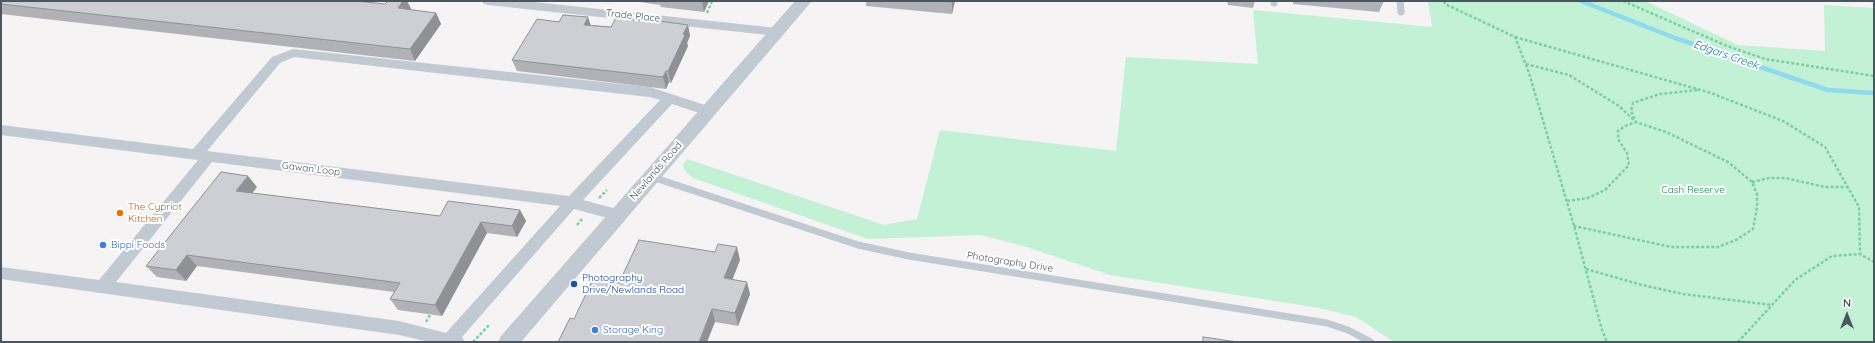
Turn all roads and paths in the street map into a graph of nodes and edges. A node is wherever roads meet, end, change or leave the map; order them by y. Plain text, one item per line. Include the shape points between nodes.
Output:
1 (488, 1) edge
2 (804, 1) edge
3 (1400, 1) edge
4 (1444, 1) edge
5 (1623, 1) edge
6 (1401, 12) dead end
7 (777, 32) junction
8 (1515, 38) junction
9 (1526, 64) junction
10 (1874, 76) edge
11 (1701, 90) junction
12 (670, 98) junction
13 (708, 111) junction
14 (1636, 122) junction
15 (1, 130) edge
16 (202, 156) junction
17 (652, 177) junction
18 (1752, 182) junction
19 (1847, 187) junction
20 (1567, 201) junction
21 (572, 202) junction
22 (619, 215) junction
23 (1574, 226) junction
24 (1860, 254) junction
25 (1874, 262) edge
26 (1586, 269) junction
27 (1, 273) edge
28 (103, 287) junction
29 (1772, 305) junction
30 (490, 324) dead end
31 (452, 341) edge
32 (474, 342) edge
33 (508, 342) edge
34 (1371, 342) edge
35 (1607, 342) edge
36 (1738, 342) edge

1 - 7 street, Trade Place
2 - 7 street, Newlands Road
3 - 6 lane
4 - 8 path via 1445,4
5 - 10 path via 1727,46 1759,57
7 - 13 street, Newlands Road
8 - 9 path
8 - 11 path
9 - 14 path via 1569,75 1619,106
9 - 20 path
11 - 14 path via 1660,94 1633,103 1631,111
11 - 19 path via 1783,121 1824,147
12 - 13 street
12 - 16 street via 650,92 293,53 276,60
12 - 21 street
13 - 17 street, Newlands Road
14 - 18 path via 1700,147 1728,162
14 - 20 path via 1618,131 1618,140 1627,153 1629,165 1605,190 1588,198
15 - 16 street, Gawan Loop
16 - 21 street, Gawan Loop
16 - 28 street
17 - 22 street, Newlands Road
17 - 34 lane, Photography Drive via 858,244 909,256 1327,322
18 - 19 path via 1785,178 1825,187
18 - 23 path via 1757,194 1753,229 1718,248 1671,247
19 - 24 path via 1859,207
20 - 23 path
21 - 22 street, Gawan Loop
21 - 31 street
22 - 33 street, Newlands Road
23 - 26 path
24 - 25 path
24 - 29 path via 1832,256 1795,280
26 - 29 path via 1683,294
26 - 35 path
27 - 28 street
28 - 31 street via 399,328
29 - 36 path
30 - 32 path

